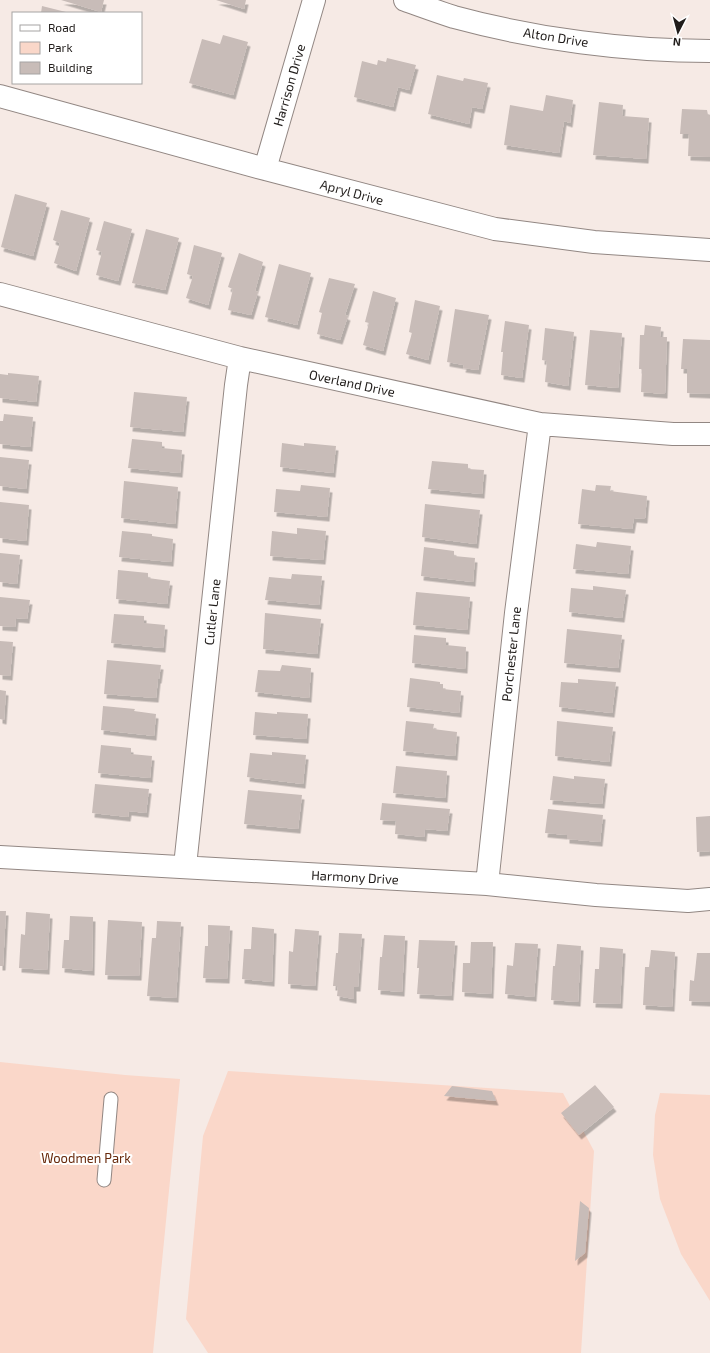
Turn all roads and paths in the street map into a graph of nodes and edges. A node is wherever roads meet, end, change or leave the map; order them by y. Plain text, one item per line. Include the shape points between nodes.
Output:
1 (314, 0) edge
2 (405, 0) edge
3 (710, 51) edge
4 (0, 96) edge
5 (265, 169) junction
6 (710, 250) edge
7 (0, 294) edge
8 (240, 358) junction
9 (540, 424) junction
10 (710, 434) edge
11 (0, 857) edge
12 (185, 866) junction
13 (487, 884) junction
14 (710, 899) edge
15 (111, 1098) dead end
16 (104, 1180) dead end

1 - 5 street, Harrison Drive
2 - 3 street, Alton Drive via 454,17 542,37 641,49
4 - 5 street, Apryl Drive
5 - 6 street, Apryl Drive via 495,229 594,242
7 - 8 street, Overland Drive
8 - 9 street, Overland Drive
8 - 12 street, Cutler Lane
9 - 10 street, Overland Drive via 672,434
9 - 13 street, Porchester Lane via 516,613
11 - 12 street, Harmony Drive
12 - 13 street, Harmony Drive
13 - 14 street, Harmony Drive via 596,895 688,901
15 - 16 lane

